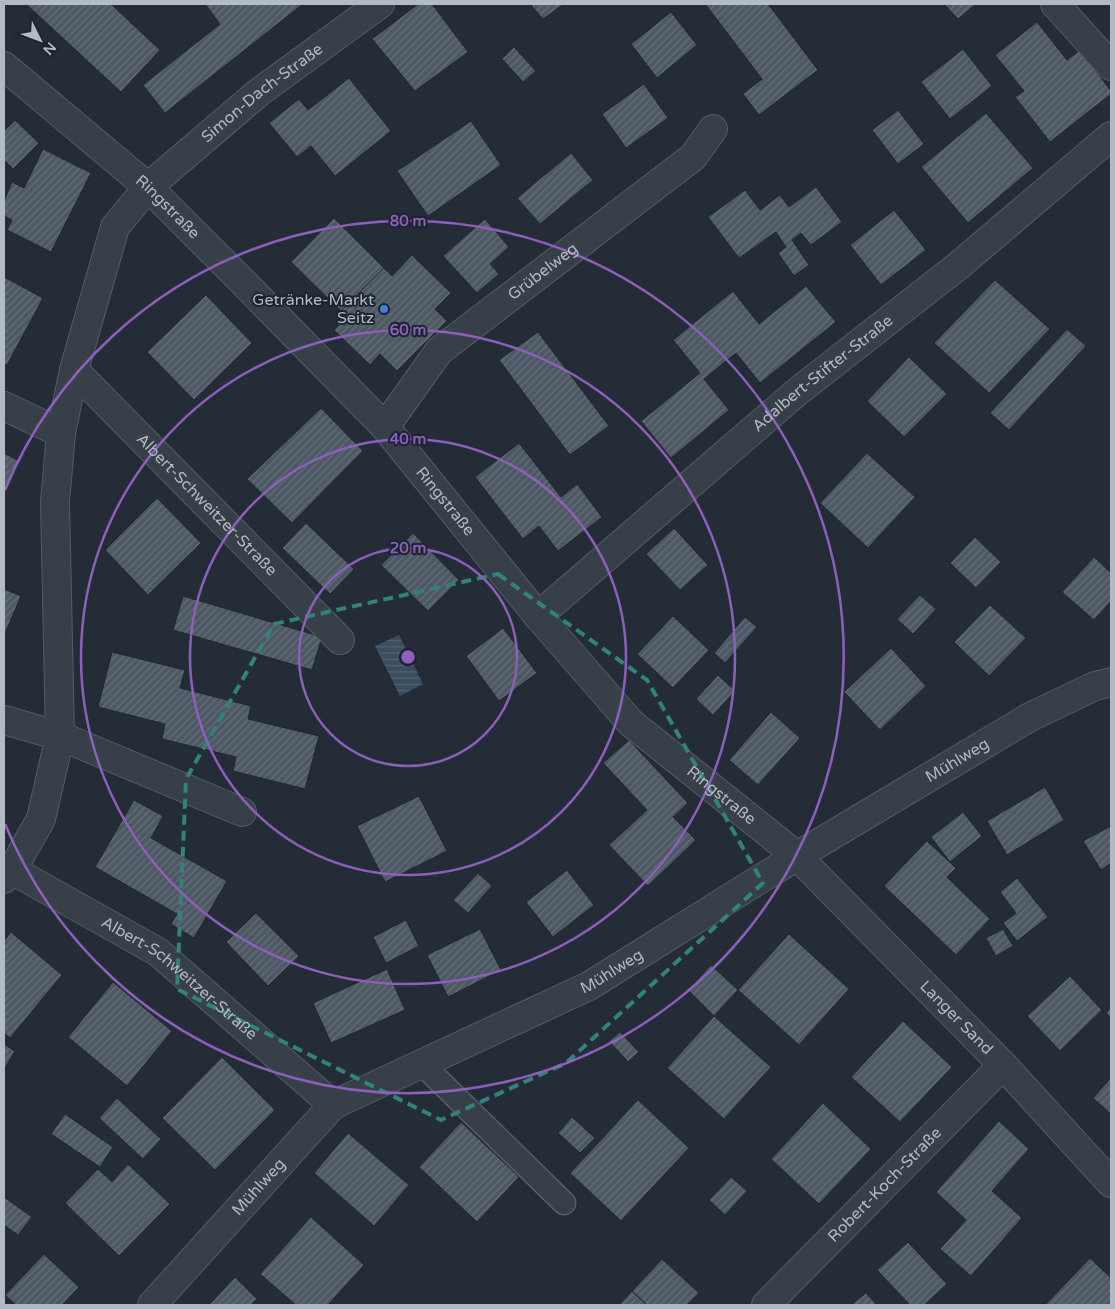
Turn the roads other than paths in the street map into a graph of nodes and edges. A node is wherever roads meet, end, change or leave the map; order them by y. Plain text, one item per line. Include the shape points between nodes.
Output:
1 (380, 4) edge
2 (1055, 4) edge
3 (4, 66) edge
4 (1111, 66) edge
5 (714, 129) dead end
6 (1111, 136) edge
7 (148, 187) junction
8 (74, 370) junction
9 (4, 406) edge
10 (385, 426) junction
11 (61, 434) junction
12 (538, 616) junction
13 (340, 640) dead end
14 (1111, 682) edge
15 (4, 720) edge
16 (60, 736) junction
17 (242, 812) dead end
18 (797, 856) junction
19 (8, 875) edge
20 (422, 1064) junction
21 (1003, 1066) junction
22 (333, 1105) junction
23 (1111, 1183) edge
24 (564, 1203) dead end
25 (152, 1305) edge
26 (766, 1305) edge

1 - 7 street, Simon-Dach-Straße via 258,93
2 - 4 street
3 - 7 street, Ringstraße
5 - 10 street, Grübelweg via 693,157 439,351
6 - 12 street, Adalbert-Stifter-Straße via 958,266 797,392
7 - 8 street, Albert-Schweitzer-Straße via 115,227
7 - 10 street, Ringstraße
8 - 11 street, Albert-Schweitzer-Straße
8 - 13 street, Albert-Schweitzer-Straße
9 - 11 street
10 - 12 street, Ringstraße
11 - 16 street, Albert-Schweitzer-Straße via 55,502
12 - 18 street, Ringstraße via 631,723
14 - 18 street, Mühlweg via 1095,686 1030,717
15 - 16 street
16 - 17 street
16 - 19 street, Albert-Schweitzer-Straße via 41,818
18 - 20 street, Mühlweg via 589,986
18 - 21 street, Langer Sand
19 - 22 street, Albert-Schweitzer-Straße via 158,952
20 - 22 street, Mühlweg
20 - 24 lane
21 - 23 street, Langer Sand
21 - 26 street, Robert-Koch-Straße
22 - 25 street, Mühlweg

